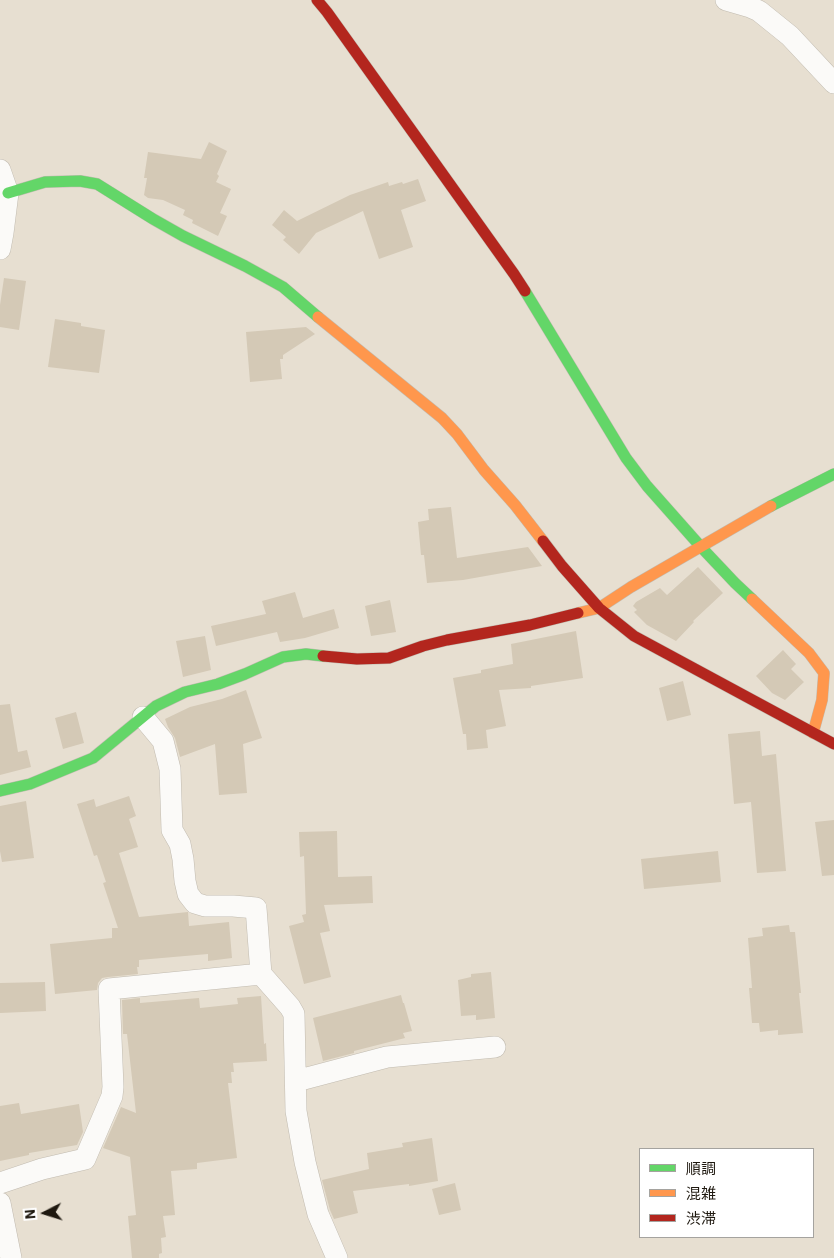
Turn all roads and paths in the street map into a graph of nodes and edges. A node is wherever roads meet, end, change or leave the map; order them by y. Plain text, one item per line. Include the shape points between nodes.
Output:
1 (317, 0) edge
2 (726, 0) edge
3 (834, 83) edge
4 (0, 170) edge
5 (8, 194) junction
6 (0, 249) edge
7 (834, 474) edge
8 (701, 547) junction
9 (599, 608) junction
10 (829, 672) edge
11 (143, 717) junction
12 (813, 733) junction
13 (834, 744) edge
14 (0, 791) edge
15 (261, 974) junction
16 (495, 1047) dead end
17 (296, 1081) junction
18 (0, 1183) edge
19 (0, 1203) edge
20 (11, 1258) edge
21 (337, 1258) edge

1 - 8 street via 514,274 626,458
2 - 3 street via 759,11 790,36
4 - 5 street
5 - 6 street
5 - 9 street via 45,182 97,184 183,236 283,287 442,418
7 - 8 street
8 - 9 street
8 - 10 street
9 - 11 street via 447,640 389,658 357,659 306,654 283,658 218,684 185,692 156,706
9 - 12 street via 634,636
10 - 12 street
11 - 14 street via 93,758 30,784
11 - 15 street via 163,741 170,769 172,830 182,852 188,894 195,903 205,906 256,908
12 - 13 street
15 - 17 street via 294,1014
15 - 18 street via 109,989 112,1096 85,1159
16 - 17 street via 387,1057
17 - 21 street via 296,1111 305,1162 318,1214
19 - 20 street

